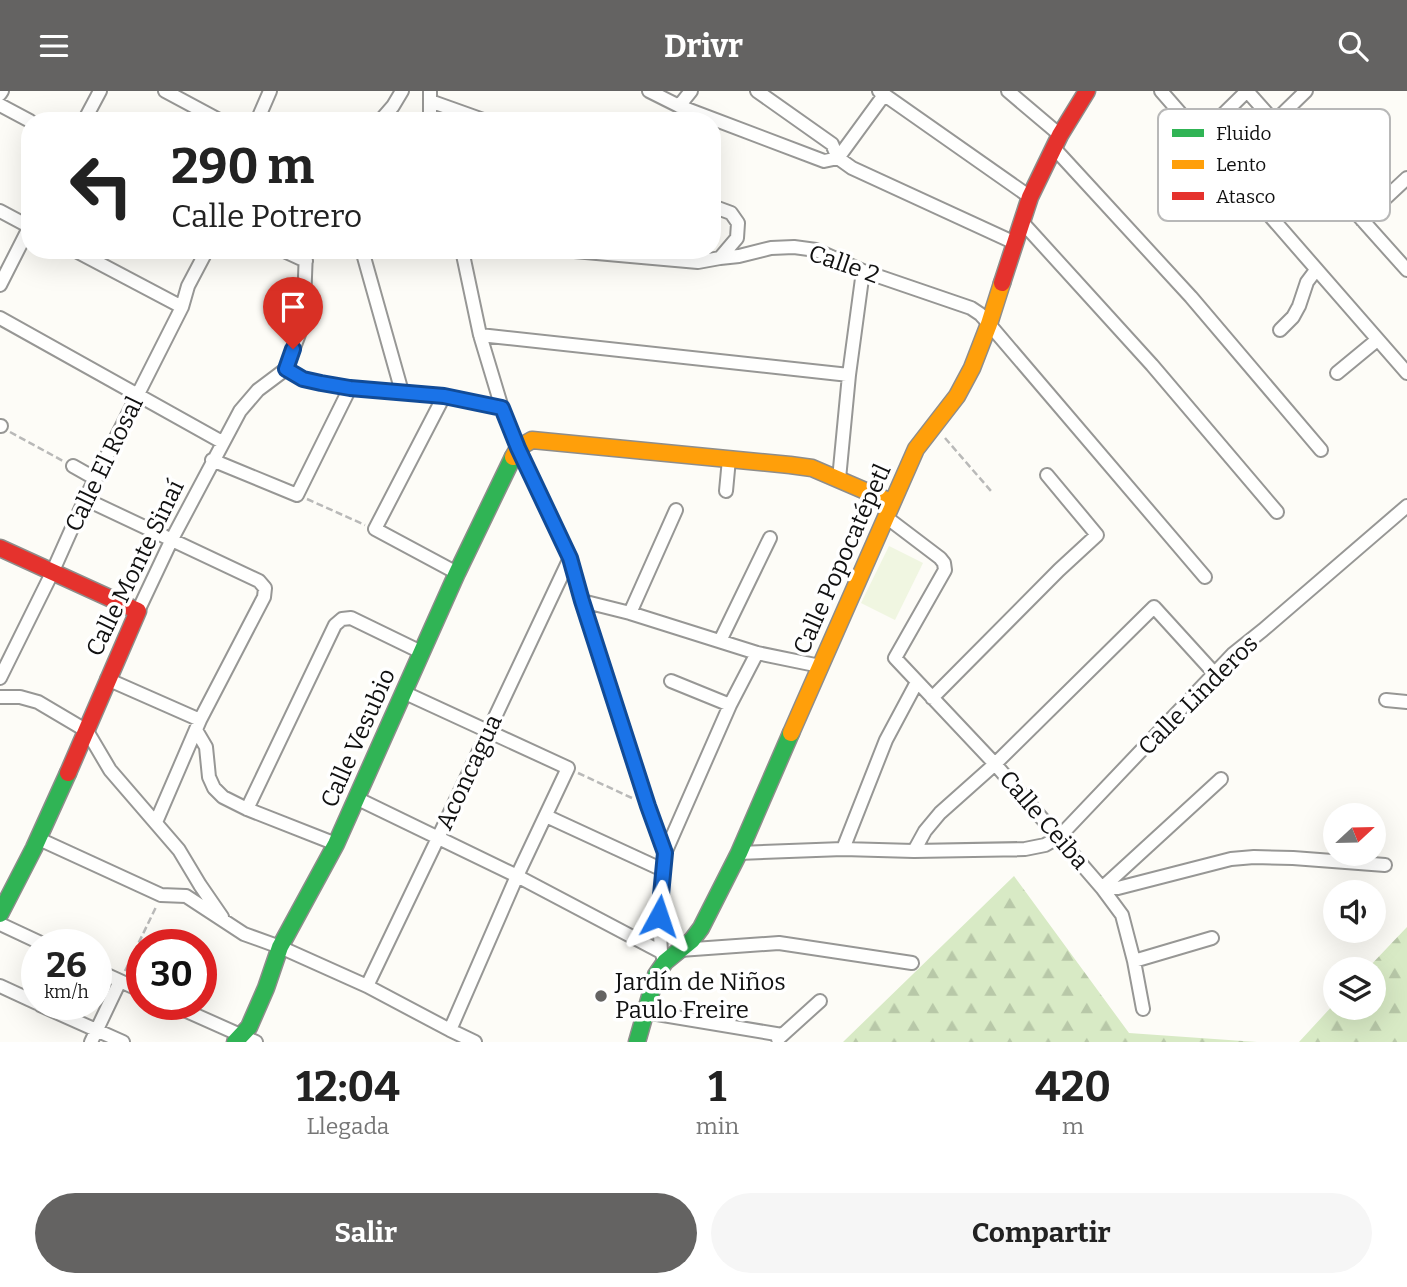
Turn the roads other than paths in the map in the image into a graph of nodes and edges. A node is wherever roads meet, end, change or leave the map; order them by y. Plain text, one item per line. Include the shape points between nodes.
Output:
1 (100, 91) edge
2 (165, 91) edge
3 (270, 91) edge
4 (402, 91) edge
5 (649, 91) edge
6 (691, 91) edge
7 (757, 91) edge
8 (1008, 91) edge
9 (1161, 91) edge
10 (1247, 91) edge
11 (1306, 91) edge
12 (1086, 92) edge
13 (881, 93) edge
14 (430, 96) edge
15 (0, 106) edge
16 (679, 106) junction
17 (1176, 109) edge
18 (1229, 109) edge
19 (1263, 109) edge
20 (1287, 109) edge
21 (89, 112) edge
22 (204, 112) edge
23 (261, 112) edge
24 (388, 112) edge
25 (466, 112) edge
26 (695, 112) edge
27 (21, 116) edge
28 (721, 122) edge
29 (1057, 141) junction
30 (838, 158) junction
31 (1407, 178) edge
32 (1390, 194) edge
33 (1030, 197) junction
34 (721, 209) edge
35 (0, 211) edge
36 (1274, 221) edge
37 (1363, 221) edge
38 (21, 222) edge
39 (1022, 222) junction
40 (1015, 243) junction
41 (21, 244) edge
42 (721, 257) edge
43 (721, 258) edge
44 (91, 259) edge
45 (202, 259) edge
46 (306, 259) edge
47 (365, 259) edge
48 (464, 259) edge
49 (664, 259) edge
50 (714, 259) edge
51 (1317, 270) junction
52 (1407, 270) edge
53 (863, 271) junction
54 (0, 285) edge
55 (182, 307) junction
56 (0, 318) edge
57 (989, 324) junction
58 (1280, 330) dead end
59 (481, 335) junction
60 (1377, 340) junction
61 (286, 369) junction
62 (1337, 373) dead end
63 (1407, 373) edge
64 (849, 375) junction
65 (350, 388) junction
66 (402, 392) junction
67 (138, 394) junction
68 (444, 396) junction
69 (502, 408) junction
70 (222, 442) junction
71 (518, 448) junction
72 (1321, 450) dead end
73 (729, 459) junction
74 (212, 460) junction
75 (73, 467) road end
76 (1047, 475) dead end
77 (96, 479) junction
78 (839, 479) junction
79 (726, 491) dead end
80 (85, 499) junction
81 (1407, 506) edge
82 (676, 510) dead end
83 (888, 510) junction
84 (1277, 512) dead end
85 (770, 538) dead end
86 (172, 539) junction
87 (0, 548) edge
88 (570, 558) junction
89 (52, 573) junction
90 (457, 573) junction
91 (1205, 577) dead end
92 (582, 601) junction
93 (138, 611) junction
94 (630, 613) junction
95 (720, 641) junction
96 (421, 652) junction
97 (757, 653) junction
98 (820, 666) junction
99 (1215, 674) junction
100 (0, 678) edge
101 (107, 679) junction
102 (671, 681) dead end
103 (917, 683) junction
104 (403, 692) junction
105 (0, 697) edge
106 (932, 698) junction
107 (1386, 700) dead end
108 (1407, 702) edge
109 (730, 705) junction
110 (198, 725) junction
111 (488, 730) junction
112 (87, 731) junction
113 (995, 764) junction
114 (1221, 779) dead end
115 (356, 798) junction
116 (247, 809) junction
117 (546, 816) junction
118 (156, 821) junction
119 (1059, 837) junction
120 (438, 838) junction
121 (39, 839) junction
122 (336, 844) junction
123 (843, 849) junction
124 (914, 851) junction
125 (665, 853) junction
126 (739, 853) junction
127 (1323, 860) edge
128 (663, 870) junction
129 (517, 876) junction
130 (200, 885) junction
131 (1102, 888) junction
132 (186, 896) junction
133 (0, 915) edge
134 (0, 923) edge
135 (227, 923) junction
136 (21, 933) edge
137 (1212, 938) dead end
138 (280, 947) junction
139 (680, 950) junction
140 (663, 957) junction
141 (1134, 961) junction
142 (912, 963) dead end
143 (112, 977) edge
144 (120, 981) junction
145 (126, 984) edge
146 (0, 986) edge
147 (367, 986) junction
148 (21, 996) edge
149 (820, 1001) dead end
150 (1143, 1010) dead end
151 (645, 1012) junction
152 (66, 1020) edge
153 (203, 1020) edge
154 (450, 1030) junction
155 (93, 1036) edge
156 (779, 1039) edge
157 (244, 1040) edge
158 (123, 1042) edge
159 (475, 1042) edge
160 (637, 1042) edge

1 - 21 street
2 - 22 street
3 - 23 street
4 - 24 street
5 - 16 street
6 - 16 street
7 - 30 street via 832,144
8 - 29 street
9 - 17 street
10 - 18 street
10 - 19 street
11 - 20 street
12 - 29 street, Calle Popocatépetl
13 - 30 street
13 - 33 street
14 - 25 street
15 - 27 street
16 - 26 street
28 - 30 street via 824,161
29 - 33 street, Calle Popocatépetl
29 - 72 street
30 - 40 street
31 - 32 street
33 - 39 street, Calle Popocatépetl
34 - 42 street via 738,223 737,238
35 - 38 street
36 - 51 street
37 - 52 street
39 - 40 street, Calle Popocatépetl
39 - 84 street
40 - 57 street, Calle Popocatépetl
41 - 54 street
43 - 53 street, Calle 2 via 794,247 816,250
44 - 55 street
45 - 55 street, Calle El Rosal
46 - 61 street via 301,329
47 - 66 street
48 - 59 street
49 - 50 street, Calle 2
51 - 58 street via 1293,317
51 - 60 street
53 - 57 street, Calle 2 via 971,308
53 - 64 street
55 - 67 street, Calle El Rosal
56 - 67 street
57 - 83 street, Calle Popocatépetl via 972,369 916,449
57 - 91 street, Calle 2
59 - 64 street
59 - 69 street
60 - 62 street
60 - 63 street
61 - 65 street via 303,379
61 - 70 street, Calle Monte Sinaí via 258,390
64 - 78 street
65 - 66 street
65 - 74 street via 297,495
66 - 68 street
67 - 70 street
67 - 77 street, Calle El Rosal
68 - 69 street
68 - 90 street via 374,529
69 - 71 street
70 - 74 street, Calle Monte Sinaí
71 - 73 street via 532,440
71 - 88 street
71 - 90 street, Calle Vesubio
73 - 78 street via 812,468
73 - 79 street
74 - 86 street, Calle Monte Sinaí
75 - 77 street
76 - 106 street via 1097,535
77 - 80 street, Calle El Rosal
78 - 83 street
80 - 86 street
80 - 89 street, Calle El Rosal
81 - 99 street, Calle Linderos
82 - 94 street
83 - 98 street, Calle Popocatépetl
83 - 103 street, Calle Ceiba via 944,563 945,570 895,658
85 - 95 street
86 - 93 street, Calle Monte Sinaí
86 - 110 street via 265,588
87 - 89 street
88 - 92 street
88 - 111 street, Aconcagua
89 - 93 street
89 - 100 street, Calle El Rosal
90 - 96 street, Calle Vesubio
92 - 94 street
92 - 125 street
93 - 101 street, Calle Monte Sinaí
94 - 95 street
95 - 97 street
96 - 104 street, Calle Vesubio
96 - 116 street via 351,618 335,625
97 - 98 street
97 - 109 street
98 - 126 street, Calle Popocatépetl
99 - 113 street via 1154,607
99 - 119 street, Calle Linderos
101 - 110 street
101 - 112 street, Calle Monte Sinaí
102 - 109 street
103 - 106 street, Calle Ceiba
103 - 123 street via 886,740
104 - 111 street
104 - 115 street, Calle Vesubio
105 - 112 street via 38,702
106 - 113 street, Calle Ceiba
107 - 108 street
109 - 125 street
110 - 116 street via 214,788
110 - 118 street
111 - 117 street via 568,768
111 - 120 street, Aconcagua
112 - 118 street via 110,770
112 - 121 street, Calle Monte Sinaí
113 - 119 street, Calle Ceiba
113 - 124 street via 940,813
114 - 131 street
115 - 120 street
115 - 122 street, Calle Vesubio
116 - 122 street
117 - 128 street
117 - 129 street
118 - 130 street
119 - 124 street via 1025,849
119 - 131 street, Calle Ceiba
120 - 129 street
120 - 147 street, Aconcagua
121 - 132 street via 161,895
121 - 133 street, Calle Monte Sinaí
122 - 138 street, Calle Vesubio
123 - 124 street
123 - 126 street
125 - 128 street
126 - 139 street, Calle Popocatépetl via 701,928
127 - 131 street via 1231,859 1118,888
128 - 140 street via 659,916
129 - 140 street
129 - 154 street
130 - 132 street
130 - 135 street
131 - 141 street, Calle Ceiba via 1122,915
132 - 135 street
134 - 136 street
135 - 138 street
137 - 141 street
138 - 147 street
138 - 157 street, Calle Vesubio
139 - 140 street, Calle Popocatépetl
139 - 142 street via 779,943
140 - 151 street, Calle Popocatépetl
141 - 150 street, Calle Ceiba
143 - 144 street
144 - 145 street
144 - 155 street
146 - 148 street
147 - 154 street
149 - 156 street
151 - 156 street
151 - 160 street, Calle Popocatépetl
152 - 155 street
153 - 157 street
154 - 159 street
155 - 158 street

